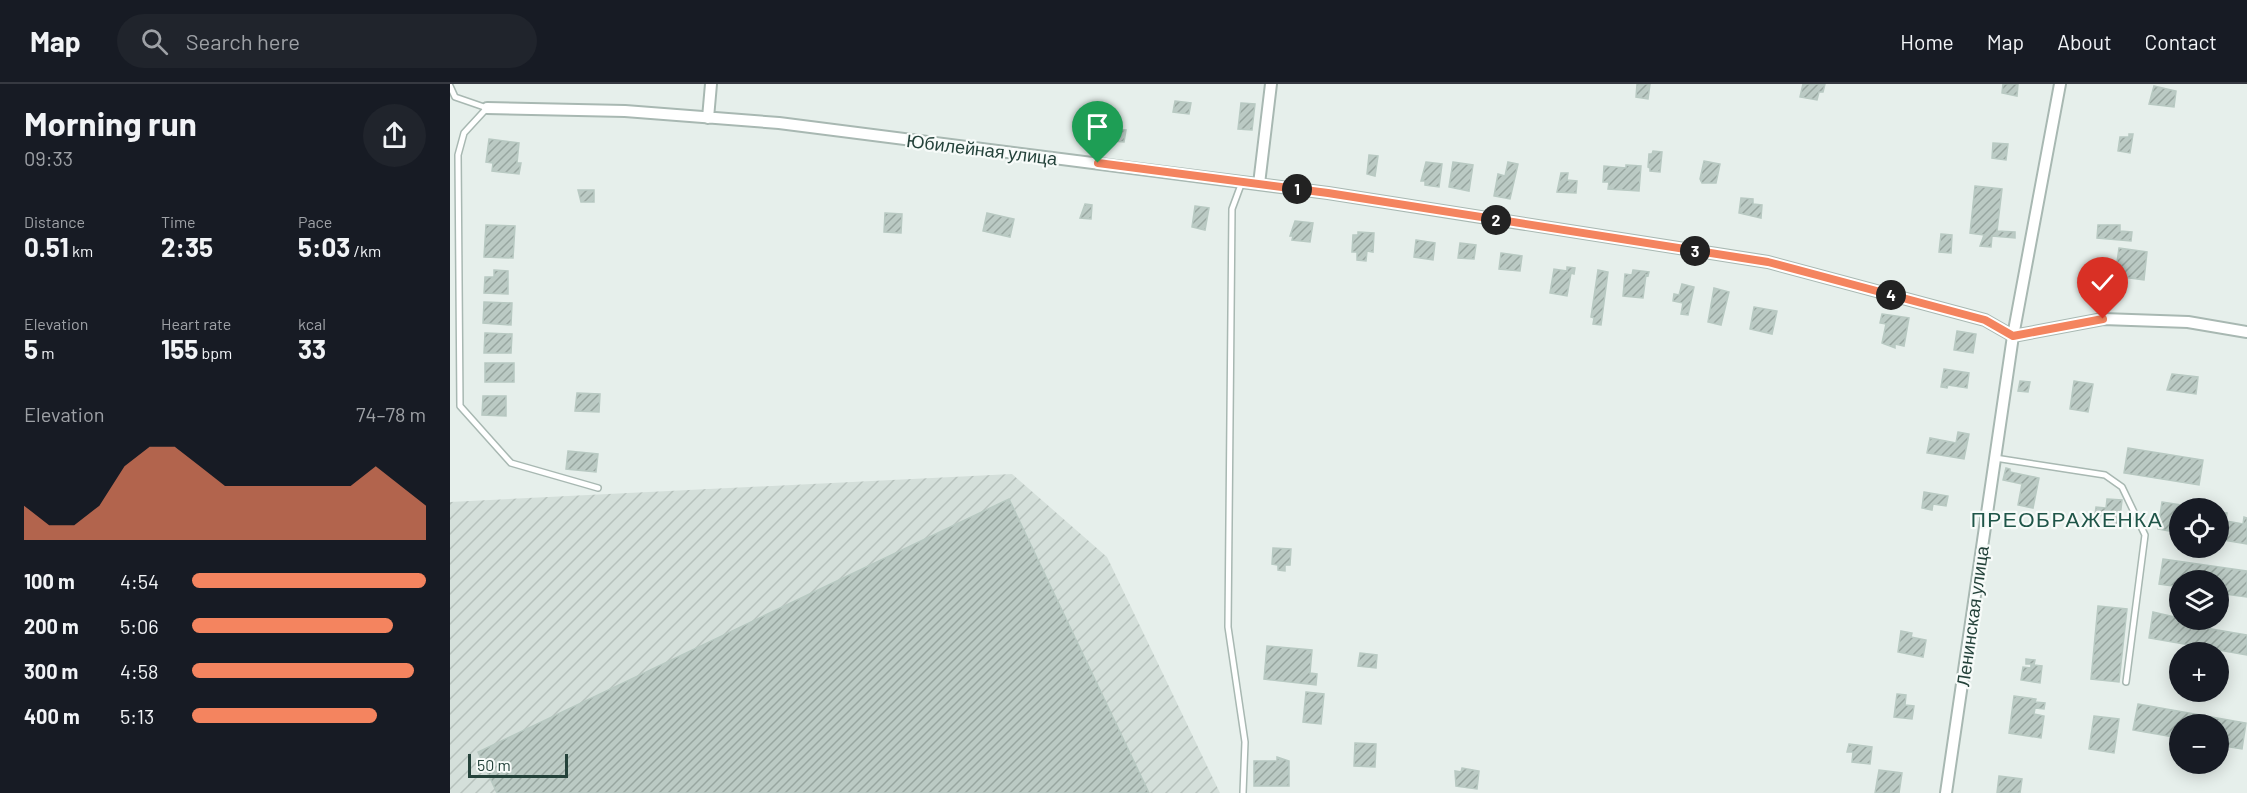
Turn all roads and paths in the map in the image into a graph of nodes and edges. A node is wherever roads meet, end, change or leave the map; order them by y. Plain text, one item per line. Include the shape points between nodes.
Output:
1 (711, 84) edge
2 (1270, 84) edge
3 (2060, 84) edge
4 (450, 86) edge
5 (488, 108) junction
6 (708, 118) junction
7 (1242, 182) junction
8 (1259, 184) junction
9 (2247, 332) edge
10 (2013, 336) junction
11 (1995, 458) junction
12 (598, 488) dead end
13 (2126, 682) dead end
14 (1243, 793) edge
15 (1946, 793) edge

1 - 6 street
2 - 8 street
3 - 10 street, Ленинская улица
4 - 5 lane via 454,97
5 - 6 street, Юбилейная улица via 626,111
5 - 12 lane via 464,133 458,155 460,406 511,463
6 - 7 street, Юбилейная улица via 779,123
7 - 8 street, Юбилейная улица
7 - 14 lane via 1232,209 1228,627 1245,742
8 - 10 street, Юбилейная улица via 1768,262 1985,320
9 - 10 street via 2188,322 2103,319
10 - 11 street, Ленинская улица
11 - 13 lane via 2105,475 2122,487 2145,536
11 - 15 street, Ленинская улица

